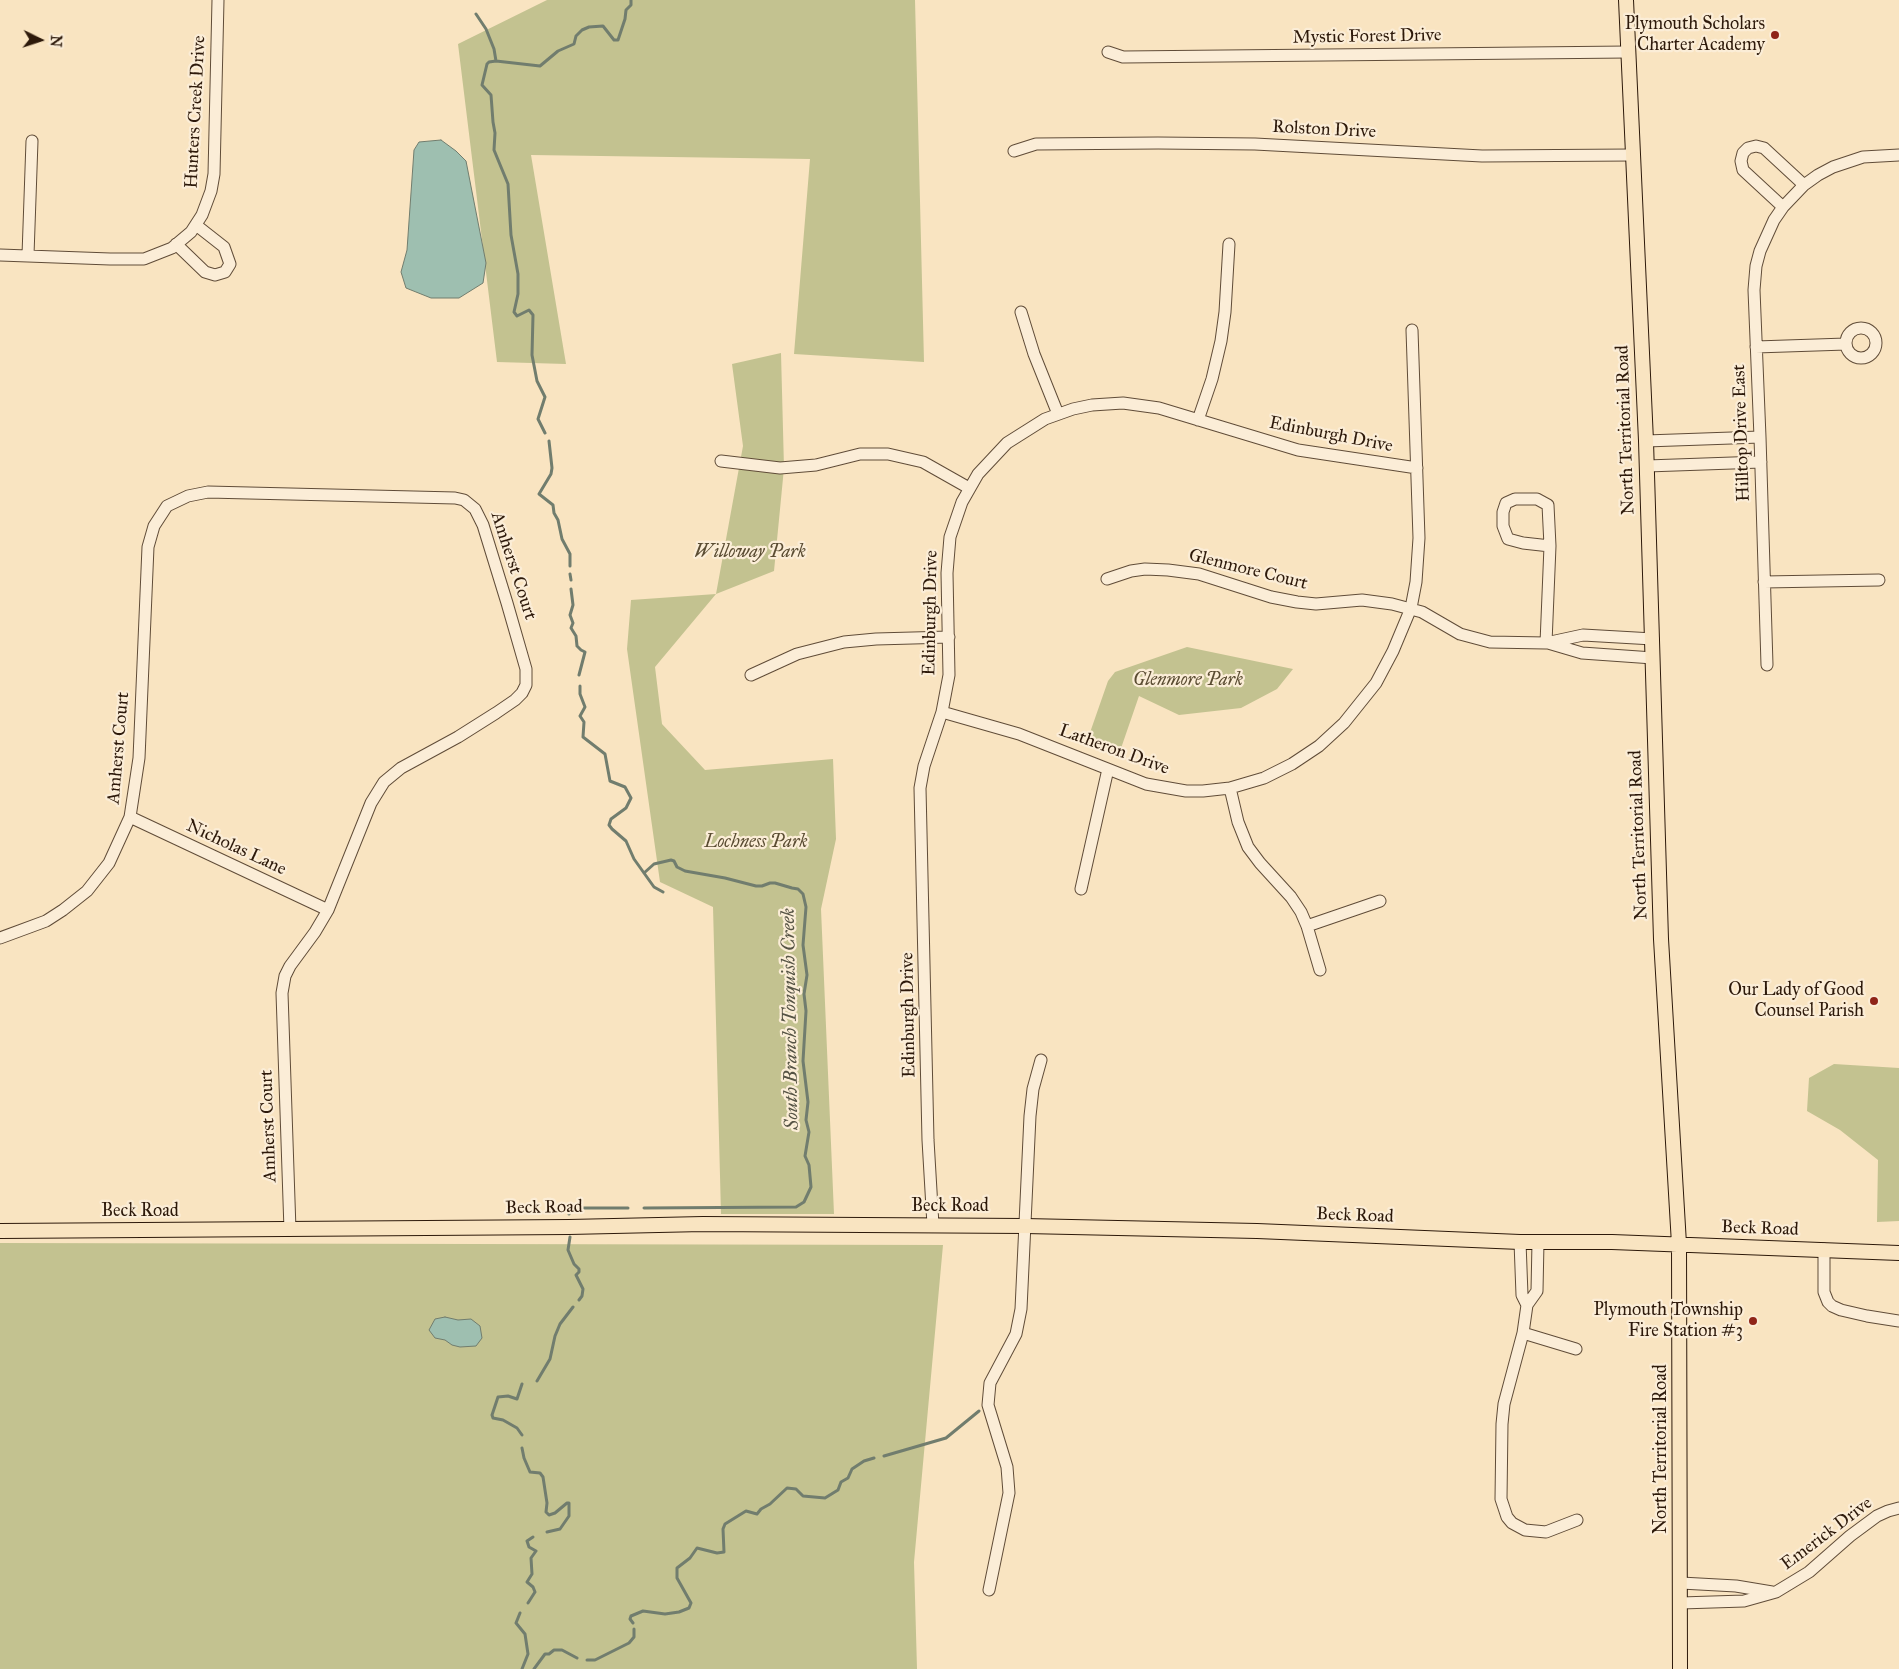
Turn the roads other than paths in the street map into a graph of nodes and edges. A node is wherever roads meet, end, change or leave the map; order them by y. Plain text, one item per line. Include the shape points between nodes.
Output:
1 (218, 0) edge
2 (1626, 0) edge
3 (1108, 52) dead end
4 (1628, 52) junction
5 (32, 140) dead end
6 (1014, 151) dead end
7 (1632, 155) junction
8 (1899, 155) edge
9 (1804, 185) junction
10 (1783, 207) junction
11 (196, 225) junction
12 (176, 244) junction
13 (1229, 244) dead end
14 (0, 255) edge
15 (28, 255) junction
16 (1022, 312) dead end
17 (1412, 330) dead end
18 (1846, 344) dead end
19 (1756, 348) junction
20 (1058, 414) junction
21 (1198, 420) junction
22 (1760, 438) junction
23 (1646, 441) junction
24 (721, 461) dead end
25 (1761, 462) junction
26 (1647, 466) junction
27 (1417, 468) junction
28 (969, 488) junction
29 (1550, 546) junction
30 (1107, 579) dead end
31 (1879, 580) dead end
32 (1764, 582) junction
33 (1411, 608) junction
34 (949, 637) junction
35 (1653, 639) junction
36 (1546, 643) junction
37 (1653, 658) junction
38 (1767, 665) dead end
39 (751, 675) dead end
40 (942, 712) junction
41 (1108, 769) junction
42 (1230, 788) junction
43 (130, 817) junction
44 (1081, 889) dead end
45 (1380, 901) dead end
46 (328, 910) junction
47 (1308, 926) junction
48 (0, 938) edge
49 (1320, 970) dead end
50 (1041, 1060) dead end
51 (933, 1225) junction
52 (1025, 1226) junction
53 (290, 1230) junction
54 (0, 1232) edge
55 (1520, 1242) junction
56 (1538, 1242) junction
57 (1679, 1244) junction
58 (1824, 1249) junction
59 (1899, 1253) edge
60 (1527, 1305) junction
61 (1899, 1320) edge
62 (1523, 1334) junction
63 (1576, 1349) dead end
64 (1899, 1508) edge
65 (1577, 1520) dead end
66 (1681, 1583) junction
67 (989, 1590) dead end
68 (1776, 1592) junction
69 (1681, 1603) junction
70 (1680, 1669) edge

1 - 11 street, Hunters Creek Drive via 214,174 211,192
2 - 4 main road, North Territorial Road
3 - 4 street, Mystic Forest Drive via 1123,57
4 - 7 main road, North Territorial Road
5 - 15 street
6 - 7 street, Rolston Drive via 1036,144 1158,143 1255,144 1482,156
7 - 23 main road, North Territorial Road
8 - 9 street, Hilltop Drive East via 1849,161
9 - 10 street, Hilltop Drive East
9 - 10 street via 1764,148 1756,146 1743,153 1743,170
10 - 19 street, Hilltop Drive East via 1766,236 1756,266
11 - 12 street, Hunters Creek Drive
11 - 12 street via 224,247 230,264 225,272 215,275 205,272
12 - 15 street, Hunters Creek Drive via 144,259
13 - 21 street via 1221,341
14 - 15 street, Hunters Creek Drive
16 - 20 street via 1034,354
17 - 27 street, Latheron Drive
18 - 19 street
19 - 22 street, Hilltop Drive East
20 - 21 street, Edinburgh Drive via 1092,404 1123,402
20 - 28 street, Edinburgh Drive via 1033,425 1007,443 985,465
21 - 27 street, Edinburgh Drive via 1298,450
22 - 23 street
22 - 25 street, Hilltop Drive East
23 - 26 main road, North Territorial Road
24 - 28 street via 780,468 804,467 860,454 888,454 923,462
25 - 26 street
25 - 32 street, Hilltop Drive East
26 - 35 main road, North Territorial Road
27 - 33 street, Latheron Drive via 1419,551
28 - 34 street, Edinburgh Drive via 955,519 948,550
29 - 29 street via 1548,505 1537,499 1514,499 1506,503 1503,526 1508,539
29 - 36 street
30 - 33 street, Glenmore Court via 1145,568 1168,570 1199,574 1297,602 1316,604 1362,600
31 - 32 street
32 - 38 street, Hilltop Drive East
33 - 36 street, Glenmore Court via 1472,638 1490,642
33 - 42 street, Latheron Drive via 1386,667 1344,723 1319,746 1292,764 1264,778
34 - 39 street via 844,642 797,654
34 - 40 street, Edinburgh Drive via 949,675
35 - 36 street via 1583,635
35 - 37 main road, North Territorial Road
36 - 37 street via 1582,653
37 - 57 main road, North Territorial Road via 1661,939
40 - 41 street, Latheron Drive via 1019,734
40 - 51 street, Edinburgh Drive via 920,788
41 - 42 street, Latheron Drive via 1172,790
41 - 44 street
42 - 47 street via 1248,847 1291,896
43 - 46 street, Nicholas Lane
43 - 46 street, Amherst Court via 139,758 148,547 154,526 167,506 188,496 208,492 464,500 475,509 483,525 526,669 526,685 509,705 401,768 384,782 371,803
43 - 48 street, Amherst Court via 109,863 87,891 46,921
45 - 47 street
46 - 53 street, Amherst Court via 290,966 283,986
47 - 49 street
50 - 52 street via 1030,1116
51 - 52 main road, Beck Road
51 - 53 main road, Beck Road via 646,1224
52 - 55 main road, Beck Road
52 - 67 street via 1021,1308 1016,1334 990,1383 988,1405 1007,1467 1009,1493
53 - 54 main road, Beck Road
55 - 56 main road, Beck Road
55 - 60 street via 1522,1295
56 - 57 main road, Beck Road
56 - 60 street via 1537,1291
57 - 58 main road, Beck Road
57 - 66 main road, North Territorial Road
58 - 59 main road, Beck Road
58 - 61 street via 1824,1292 1832,1306 1867,1316
60 - 62 street
62 - 63 street
62 - 65 street via 1504,1404 1502,1504 1512,1523 1526,1530 1546,1532
64 - 68 street, Emerick Drive via 1877,1516 1809,1572
66 - 68 street, Emerick Drive
66 - 69 main road, North Territorial Road
68 - 69 street, Emerick Drive via 1744,1602
69 - 70 main road, North Territorial Road

